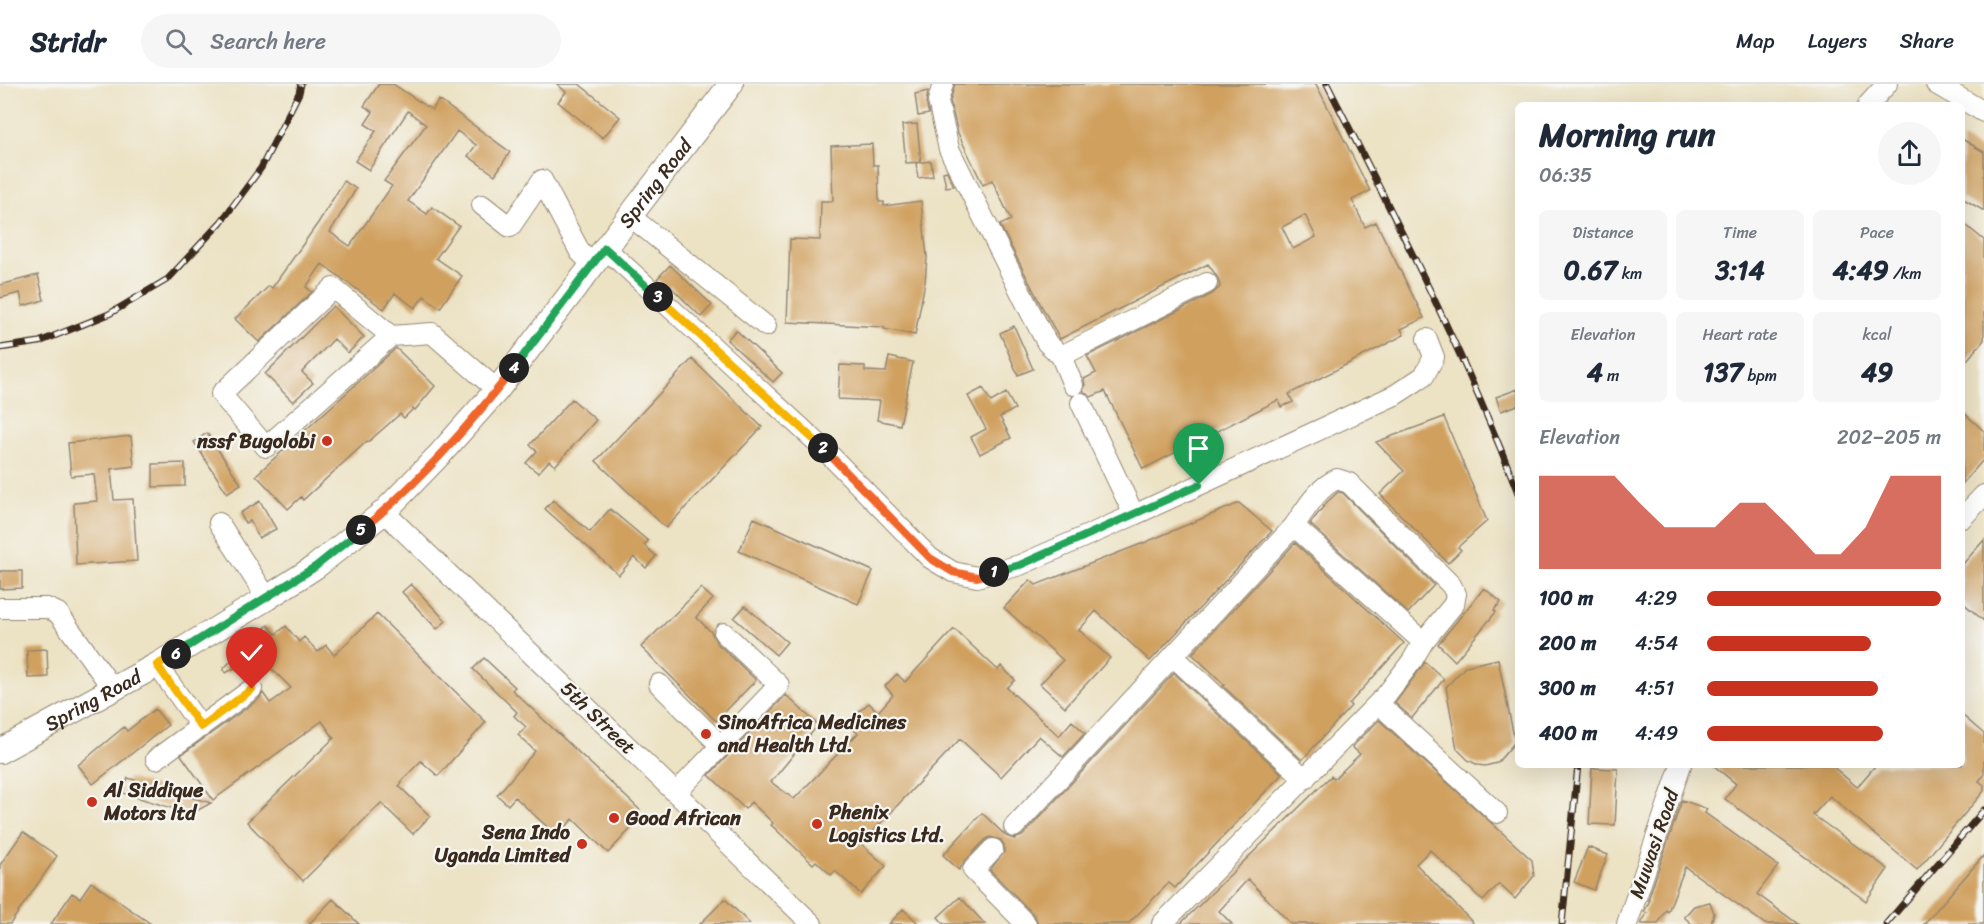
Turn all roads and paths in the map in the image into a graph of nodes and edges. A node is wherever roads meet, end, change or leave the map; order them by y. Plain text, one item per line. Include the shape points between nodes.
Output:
1 (731, 84) edge
2 (943, 84) edge
3 (1887, 84) edge
4 (1936, 84) edge
5 (1871, 102) edge
6 (1984, 112) edge
7 (482, 205) dead end
8 (630, 216) junction
9 (599, 256) junction
10 (1207, 284) dead end
11 (766, 326) dead end
12 (392, 336) junction
13 (1427, 339) dead end
14 (1061, 356) junction
15 (497, 390) junction
16 (1984, 495) edge
17 (384, 512) junction
18 (1134, 515) junction
19 (1965, 516) edge
20 (219, 523) dead end
21 (1294, 526) junction
22 (267, 598) junction
23 (0, 608) edge
24 (724, 633) dead end
25 (1423, 642) junction
26 (1173, 656) junction
27 (157, 665) junction
28 (659, 684) dead end
29 (113, 689) junction
30 (252, 689) dead end
31 (1378, 703) junction
32 (201, 727) junction
33 (721, 746) junction
34 (0, 751) edge
35 (156, 759) dead end
36 (1680, 768) edge
37 (1305, 779) junction
38 (676, 793) junction
39 (1497, 813) dead end
40 (1014, 827) dead end
41 (993, 849) dead end
42 (811, 924) edge
43 (1026, 924) edge
44 (1162, 924) edge
45 (1627, 924) edge

1 - 8 main road, Spring Road
2 - 14 street via 938,101 949,149 1030,313 1047,343
3 - 5 street
4 - 6 street
7 - 9 street via 510,227 542,180 580,252
8 - 9 main road, Spring Road
8 - 11 street
9 - 15 main road, Spring Road
9 - 18 street via 821,446 930,558 953,572 977,577 1020,565
10 - 14 street
12 - 12 street via 333,288 221,394 266,447
12 - 15 street via 432,333
13 - 18 street via 1434,357 1424,376 1395,395
14 - 18 street
15 - 17 main road, Spring Road
16 - 19 street
17 - 22 main road, Spring Road via 315,567
17 - 38 street, 5th Street
20 - 22 street
21 - 25 street
21 - 25 street via 1329,483 1337,479 1349,483 1456,594 1454,604
21 - 26 street
22 - 27 main road, Spring Road
23 - 29 street via 46,608 58,613
24 - 33 street via 779,685
25 - 31 street
26 - 37 street
26 - 40 street
27 - 29 main road, Spring Road
27 - 32 street
28 - 33 street
29 - 34 main road, Spring Road
30 - 32 street
31 - 37 street
31 - 39 street
32 - 35 street
33 - 38 street
36 - 45 street, Muwasi Road
37 - 44 street
38 - 42 street, 5th Street
41 - 43 street via 973,870

